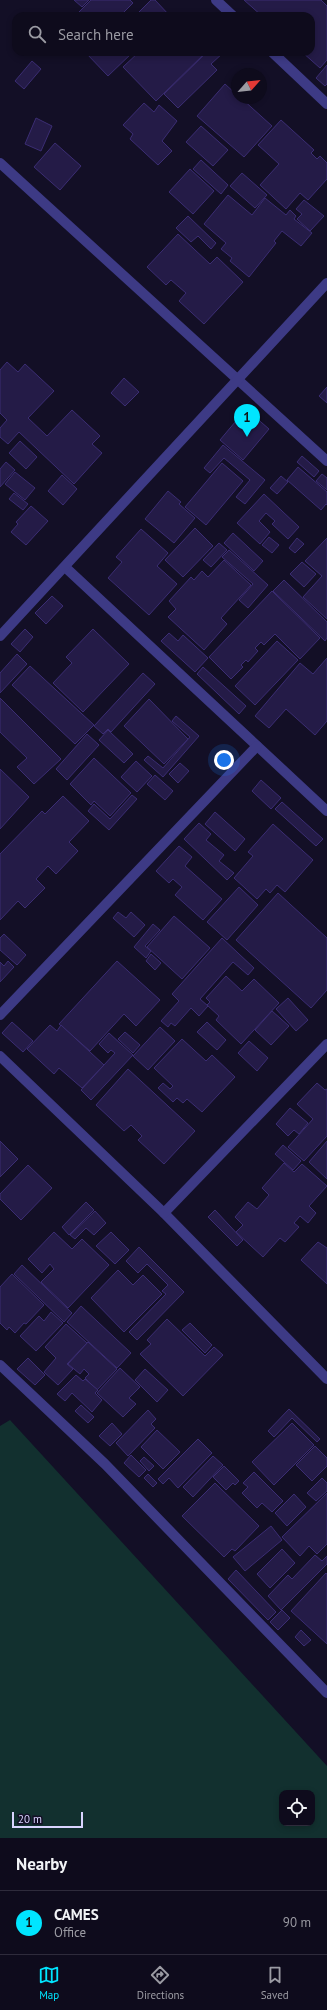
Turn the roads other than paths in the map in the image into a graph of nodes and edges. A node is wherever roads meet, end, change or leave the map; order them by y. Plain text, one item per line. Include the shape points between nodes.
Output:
1 (220, 1) edge
2 (230, 12) edge
3 (276, 56) edge
4 (327, 104) edge
5 (0, 163) edge
6 (327, 283) edge
7 (238, 380) junction
8 (327, 462) edge
9 (65, 566) junction
10 (0, 636) edge
11 (258, 746) junction
12 (327, 811) edge
13 (0, 1015) edge
14 (327, 1044) edge
15 (0, 1056) edge
16 (164, 1213) junction
17 (0, 1364) edge
18 (327, 1380) edge
19 (327, 1693) edge

1 - 2 street
3 - 4 street
5 - 7 street
6 - 7 street
7 - 8 street
7 - 9 street
9 - 10 street
9 - 11 street
11 - 12 street
11 - 13 street
14 - 16 street
15 - 16 street
16 - 18 street
17 - 19 street via 105,1464

